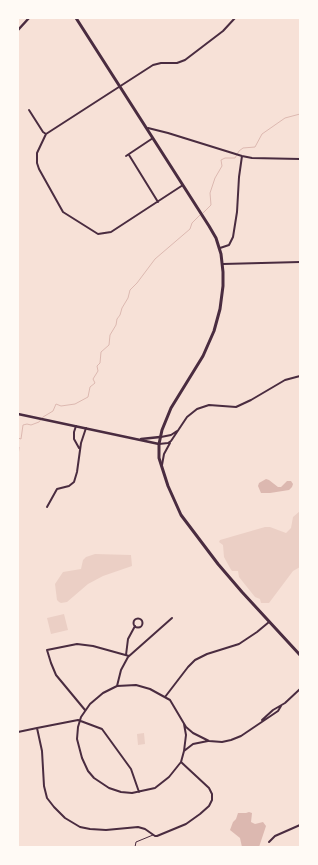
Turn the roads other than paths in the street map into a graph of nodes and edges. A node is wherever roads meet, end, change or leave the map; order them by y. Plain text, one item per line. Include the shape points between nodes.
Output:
1 (30, 18) edge
2 (76, 18) edge
3 (235, 18) edge
4 (18, 30) edge
5 (120, 87) junction
6 (29, 110) dead end
7 (147, 128) junction
8 (46, 134) junction
9 (153, 138) junction
10 (242, 156) junction
11 (300, 159) edge
12 (183, 185) junction
13 (158, 202) junction
14 (220, 248) junction
15 (300, 262) edge
16 (223, 264) junction
17 (300, 376) edge
18 (18, 414) edge
19 (76, 426) junction
20 (86, 428) junction
21 (179, 428) junction
22 (160, 437) junction
23 (175, 437) junction
24 (138, 439) junction
25 (159, 444) junction
26 (80, 449) junction
27 (162, 468) junction
28 (47, 506) dead end
29 (172, 618) dead end
30 (269, 622) junction
31 (135, 626) junction
32 (126, 654) junction
33 (300, 654) edge
34 (129, 656) junction
35 (117, 686) junction
36 (300, 689) edge
37 (165, 697) junction
38 (85, 710) junction
39 (80, 720) junction
40 (182, 721) junction
41 (37, 728) junction
42 (18, 732) edge
43 (209, 741) junction
44 (184, 751) junction
45 (181, 762) junction
46 (139, 792) junction
47 (300, 825) edge
48 (153, 835) junction
49 (269, 842) dead end
50 (135, 847) edge

1 - 4 street
2 - 5 main road
3 - 5 street via 223,31 185,60 153,65
5 - 7 main road
5 - 8 street
6 - 8 street
7 - 9 main road
7 - 10 street
8 - 13 street via 37,153 37,162 64,212 98,234 111,232
9 - 12 main road
9 - 13 street via 128,155
10 - 11 street
10 - 14 street via 233,237 229,245
12 - 13 street
12 - 14 main road
14 - 16 main road
15 - 16 street
16 - 22 main road via 222,296 212,338 171,408
17 - 21 street via 285,380 236,407 200,407 189,415
18 - 19 street
19 - 20 street
19 - 26 street via 74,439
20 - 24 street
20 - 26 street
21 - 22 street via 171,435
21 - 23 street
22 - 24 street
22 - 25 main road
23 - 25 street via 169,443
23 - 27 street via 165,451
24 - 25 street
25 - 27 main road
26 - 28 street via 74,482 57,489
27 - 30 main road via 171,495 184,519
29 - 34 street
30 - 33 main road
30 - 37 street via 239,644 195,660
31 - 31 street via 140,627 140,619 134,621
31 - 32 street via 128,639
32 - 34 street
32 - 38 street via 77,644 47,650 56,675
34 - 35 street via 121,670
35 - 37 street via 136,685
35 - 38 street via 99,695
36 - 43 street via 260,723 234,739 222,742
37 - 40 street via 171,702
38 - 39 street
39 - 41 street
39 - 46 street via 105,731 131,769
39 - 46 street via 79,749 83,762 91,774 101,784 113,790 125,793
40 - 43 street via 189,730
40 - 44 street via 186,735
41 - 42 street
41 - 48 street via 42,751 44,790 57,810 73,823 87,829 106,830 138,826
43 - 44 street via 193,744
44 - 45 street
45 - 46 street via 156,788
45 - 48 street via 211,790 212,800 209,806 186,824 157,836
47 - 49 street via 275,836
48 - 50 lane via 136,842

